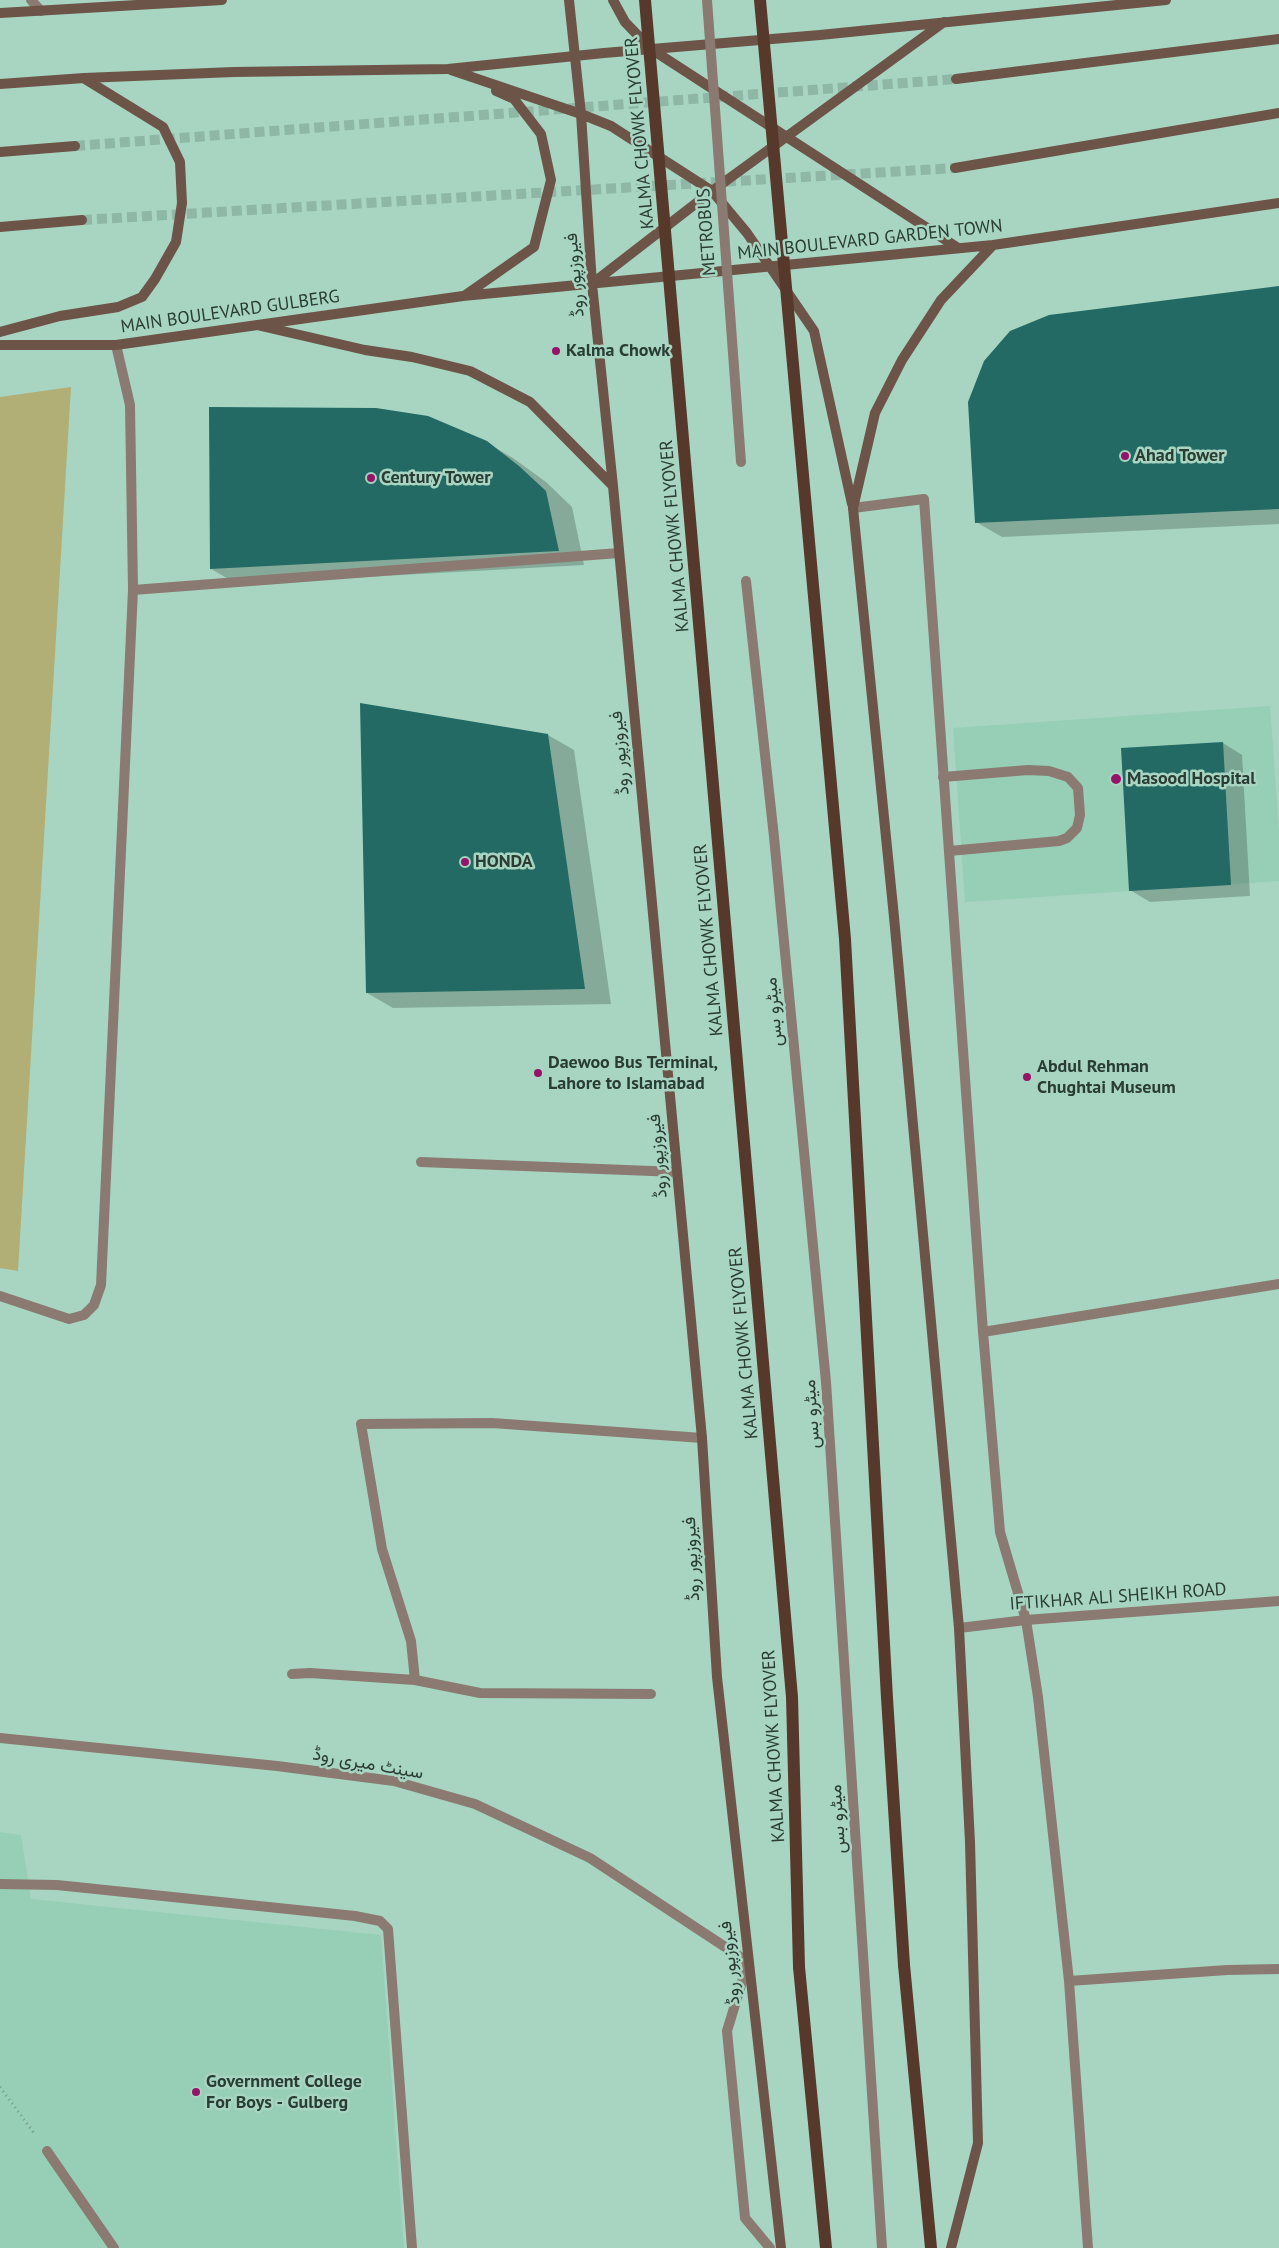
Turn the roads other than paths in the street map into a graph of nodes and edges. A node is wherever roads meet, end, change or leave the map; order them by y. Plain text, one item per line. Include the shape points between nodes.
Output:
1 (31, 0) edge
2 (222, 0) edge
3 (569, 0) edge
4 (613, 0) edge
5 (646, 0) edge
6 (707, 0) edge
7 (760, 0) edge
8 (1166, 0) edge
9 (41, 11) junction
10 (0, 13) edge
11 (945, 21) junction
12 (1279, 39) edge
13 (651, 49) junction
14 (574, 56) junction
15 (448, 69) junction
16 (84, 78) junction
17 (956, 80) tunnel mouth
18 (0, 84) edge
19 (1279, 112) edge
20 (581, 114) junction
21 (787, 136) junction
22 (75, 146) tunnel mouth
23 (0, 152) edge
24 (955, 168) tunnel mouth
25 (712, 190) junction
26 (1279, 203) edge
27 (82, 220) tunnel mouth
28 (0, 227) edge
29 (993, 245) junction
30 (958, 248) junction
31 (770, 267) junction
32 (592, 284) junction
33 (463, 296) junction
34 (255, 325) junction
35 (0, 332) edge
36 (0, 345) edge
37 (116, 345) junction
38 (741, 462) dead end
39 (614, 486) junction
40 (853, 508) junction
41 (619, 554) junction
42 (746, 581) dead end
43 (133, 590) junction
44 (943, 777) junction
45 (949, 851) junction
46 (421, 1162) dead end
47 (677, 1172) junction
48 (1279, 1284) edge
49 (0, 1296) edge
50 (983, 1332) junction
51 (702, 1438) junction
52 (1279, 1601) edge
53 (1026, 1620) junction
54 (959, 1628) junction
55 (292, 1674) dead end
56 (415, 1680) junction
57 (652, 1694) dead end
58 (0, 1738) edge
59 (0, 1884) edge
60 (748, 1962) junction
61 (1279, 1969) edge
62 (1069, 1981) junction
63 (48, 2151) road end
64 (114, 2248) edge
65 (412, 2248) edge
66 (770, 2248) edge
67 (781, 2248) edge
68 (826, 2248) edge
69 (882, 2248) edge
70 (931, 2248) edge
71 (951, 2248) edge
72 (1088, 2248) edge

1 - 9 street
2 - 9 main road
3 - 14 main road, فیروزپور روڈ
4 - 13 main road via 625,22
5 - 68 main road, KALMA CHOWK FLYOVER, bridge via 792,1697 799,1967
6 - 38 street, METROBUS, bridge
7 - 70 main road, bridge via 845,939 904,1965
8 - 11 main road
9 - 10 main road
11 - 13 main road
11 - 21 main road
12 - 17 main road
13 - 14 main road
13 - 21 main road
14 - 15 main road
14 - 20 main road, فیروزپور روڈ
15 - 16 main road
15 - 20 main road
15 - 33 main road via 514,100 541,134 551,180 534,247
16 - 18 main road
16 - 35 main road via 163,127 180,162 182,204 176,242 142,297 118,307 60,316
19 - 24 main road
20 - 25 main road via 611,126
20 - 32 main road, فیروزپور روڈ
21 - 25 main road
21 - 30 main road
22 - 23 main road
25 - 31 main road
25 - 32 main road
26 - 29 main road, MAIN BOULEVARD GARDEN TOWN
27 - 28 main road
29 - 30 main road, MAIN BOULEVARD GARDEN TOWN
29 - 40 main road via 942,300 902,360 876,413
30 - 31 main road, MAIN BOULEVARD GARDEN TOWN
31 - 32 main road, MAIN BOULEVARD GARDEN TOWN
31 - 40 main road via 814,331
32 - 33 main road, MAIN BOULEVARD GARDEN TOWN
32 - 39 main road, فیروزپور روڈ
33 - 34 main road, MAIN BOULEVARD GULBERG
34 - 37 main road, MAIN BOULEVARD GULBERG
34 - 39 main road via 470,371 530,402
36 - 37 main road, MAIN BOULEVARD GULBERG
37 - 43 street via 130,405
39 - 41 main road, فیروزپور روڈ
40 - 44 street via 924,499
40 - 54 main road
41 - 43 street
41 - 47 main road, فیروزپور روڈ
42 - 69 street, میٹرو بس via 826,1382
43 - 49 street via 101,1285 94,1304 84,1316 69,1319
44 - 45 street
44 - 45 street via 1049,771 1068,777 1078,788 1080,815 1077,828 1067,838
45 - 50 street
46 - 47 street
47 - 51 main road, فیروزپور روڈ
48 - 50 street
50 - 53 street via 1000,1532
51 - 56 street via 492,1423 361,1424 382,1549 411,1641
51 - 60 main road, فیروزپور روڈ via 717,1678
52 - 53 street, IFTIKHAR ALI SHEIKH ROAD
53 - 54 street, IFTIKHAR ALI SHEIKH ROAD
53 - 62 street via 1038,1697
54 - 71 main road via 970,1842 978,2143
55 - 56 street
56 - 57 street via 480,1693
58 - 60 street, سینٹ میری روڈ via 394,1781 475,1804 590,1858
59 - 65 street via 57,1885 355,1916 380,1921 388,1928
60 - 66 street via 726,2030 746,2218
60 - 67 main road, فیروزپور روڈ
61 - 62 street
62 - 72 street
63 - 64 street

